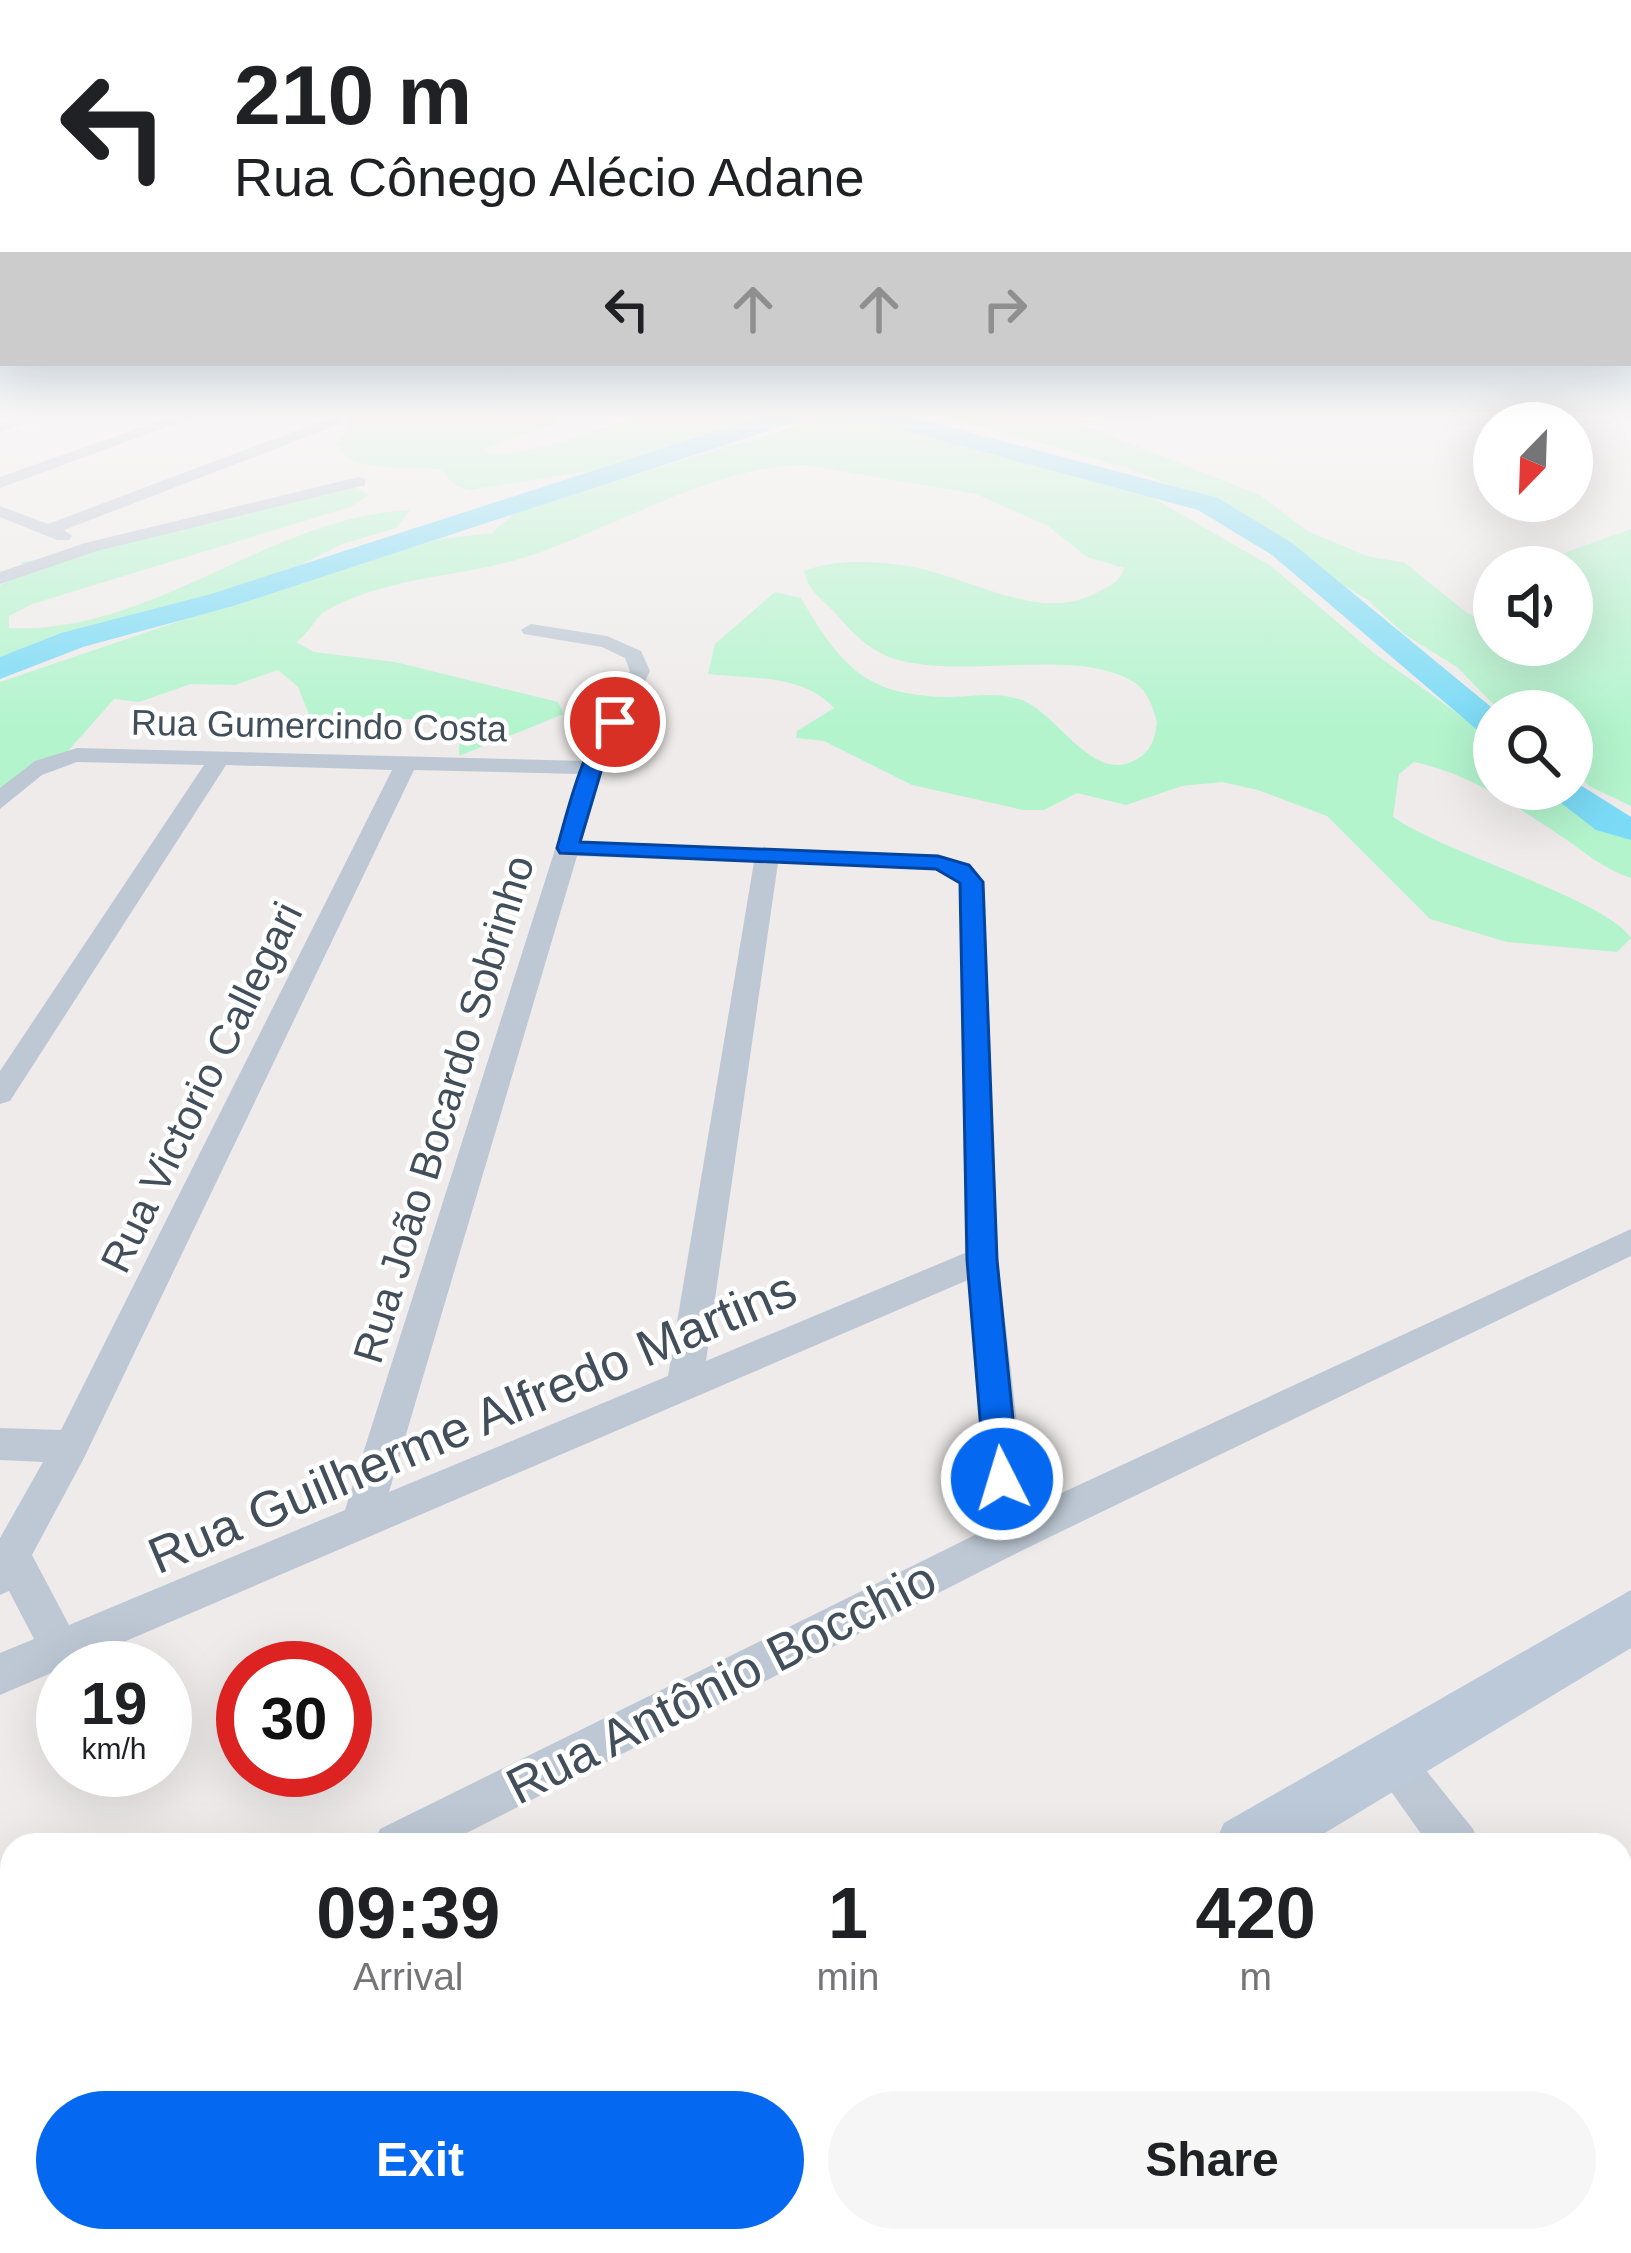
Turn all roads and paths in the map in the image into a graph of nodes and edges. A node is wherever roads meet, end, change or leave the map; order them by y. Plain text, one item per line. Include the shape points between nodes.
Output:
1 (14, 517) edge
2 (82, 517) edge
3 (214, 517) edge
4 (48, 530) junction
5 (91, 547) junction
6 (0, 578) edge
7 (531, 630) dead end
8 (219, 759) junction
9 (406, 764) junction
10 (592, 768) junction
11 (0, 802) edge
12 (568, 848) junction
13 (766, 856) junction
14 (0, 1094) edge
15 (1631, 1242) edge
16 (982, 1260) junction
17 (684, 1387) junction
18 (0, 1444) edge
19 (71, 1448) junction
20 (360, 1524) junction
21 (1011, 1535) junction
22 (7, 1567) edge
23 (1631, 1617) edge
24 (55, 1641) edge
25 (85, 1641) edge
26 (36, 1660) edge
27 (0, 1674) edge
28 (1390, 1759) junction
29 (420, 1833) edge
30 (1266, 1833) edge
31 (1448, 1833) edge

1 - 4 street
2 - 4 street
3 - 5 street
4 - 5 street
5 - 6 street
7 - 10 street, Rua João Bocardo Sobrinho via 607,642 634,655 640,671
8 - 9 street, Rua Gumercindo Costa
8 - 11 street, Rua Gumercindo Costa via 46,761
8 - 14 street
9 - 10 street, Rua Gumercindo Costa
9 - 19 street, Rua Victorio Callegari
10 - 12 street, Rua João Bocardo Sobrinho
12 - 13 street
12 - 20 street, Rua João Bocardo Sobrinho
13 - 16 street via 938,862 971,882
13 - 17 street
15 - 21 street, Rua Antônio Bocchio
16 - 17 street, Rua Guilherme Alfredo Martins
16 - 21 street
17 - 20 street, Rua Guilherme Alfredo Martins
18 - 19 street
19 - 22 street, Rua Victorio Callegari
20 - 25 street, Rua Guilherme Alfredo Martins
21 - 29 street, Rua Antônio Bocchio
22 - 24 street
23 - 28 street
26 - 27 street, Rua Guilherme Alfredo Martins
28 - 30 street
28 - 31 street

